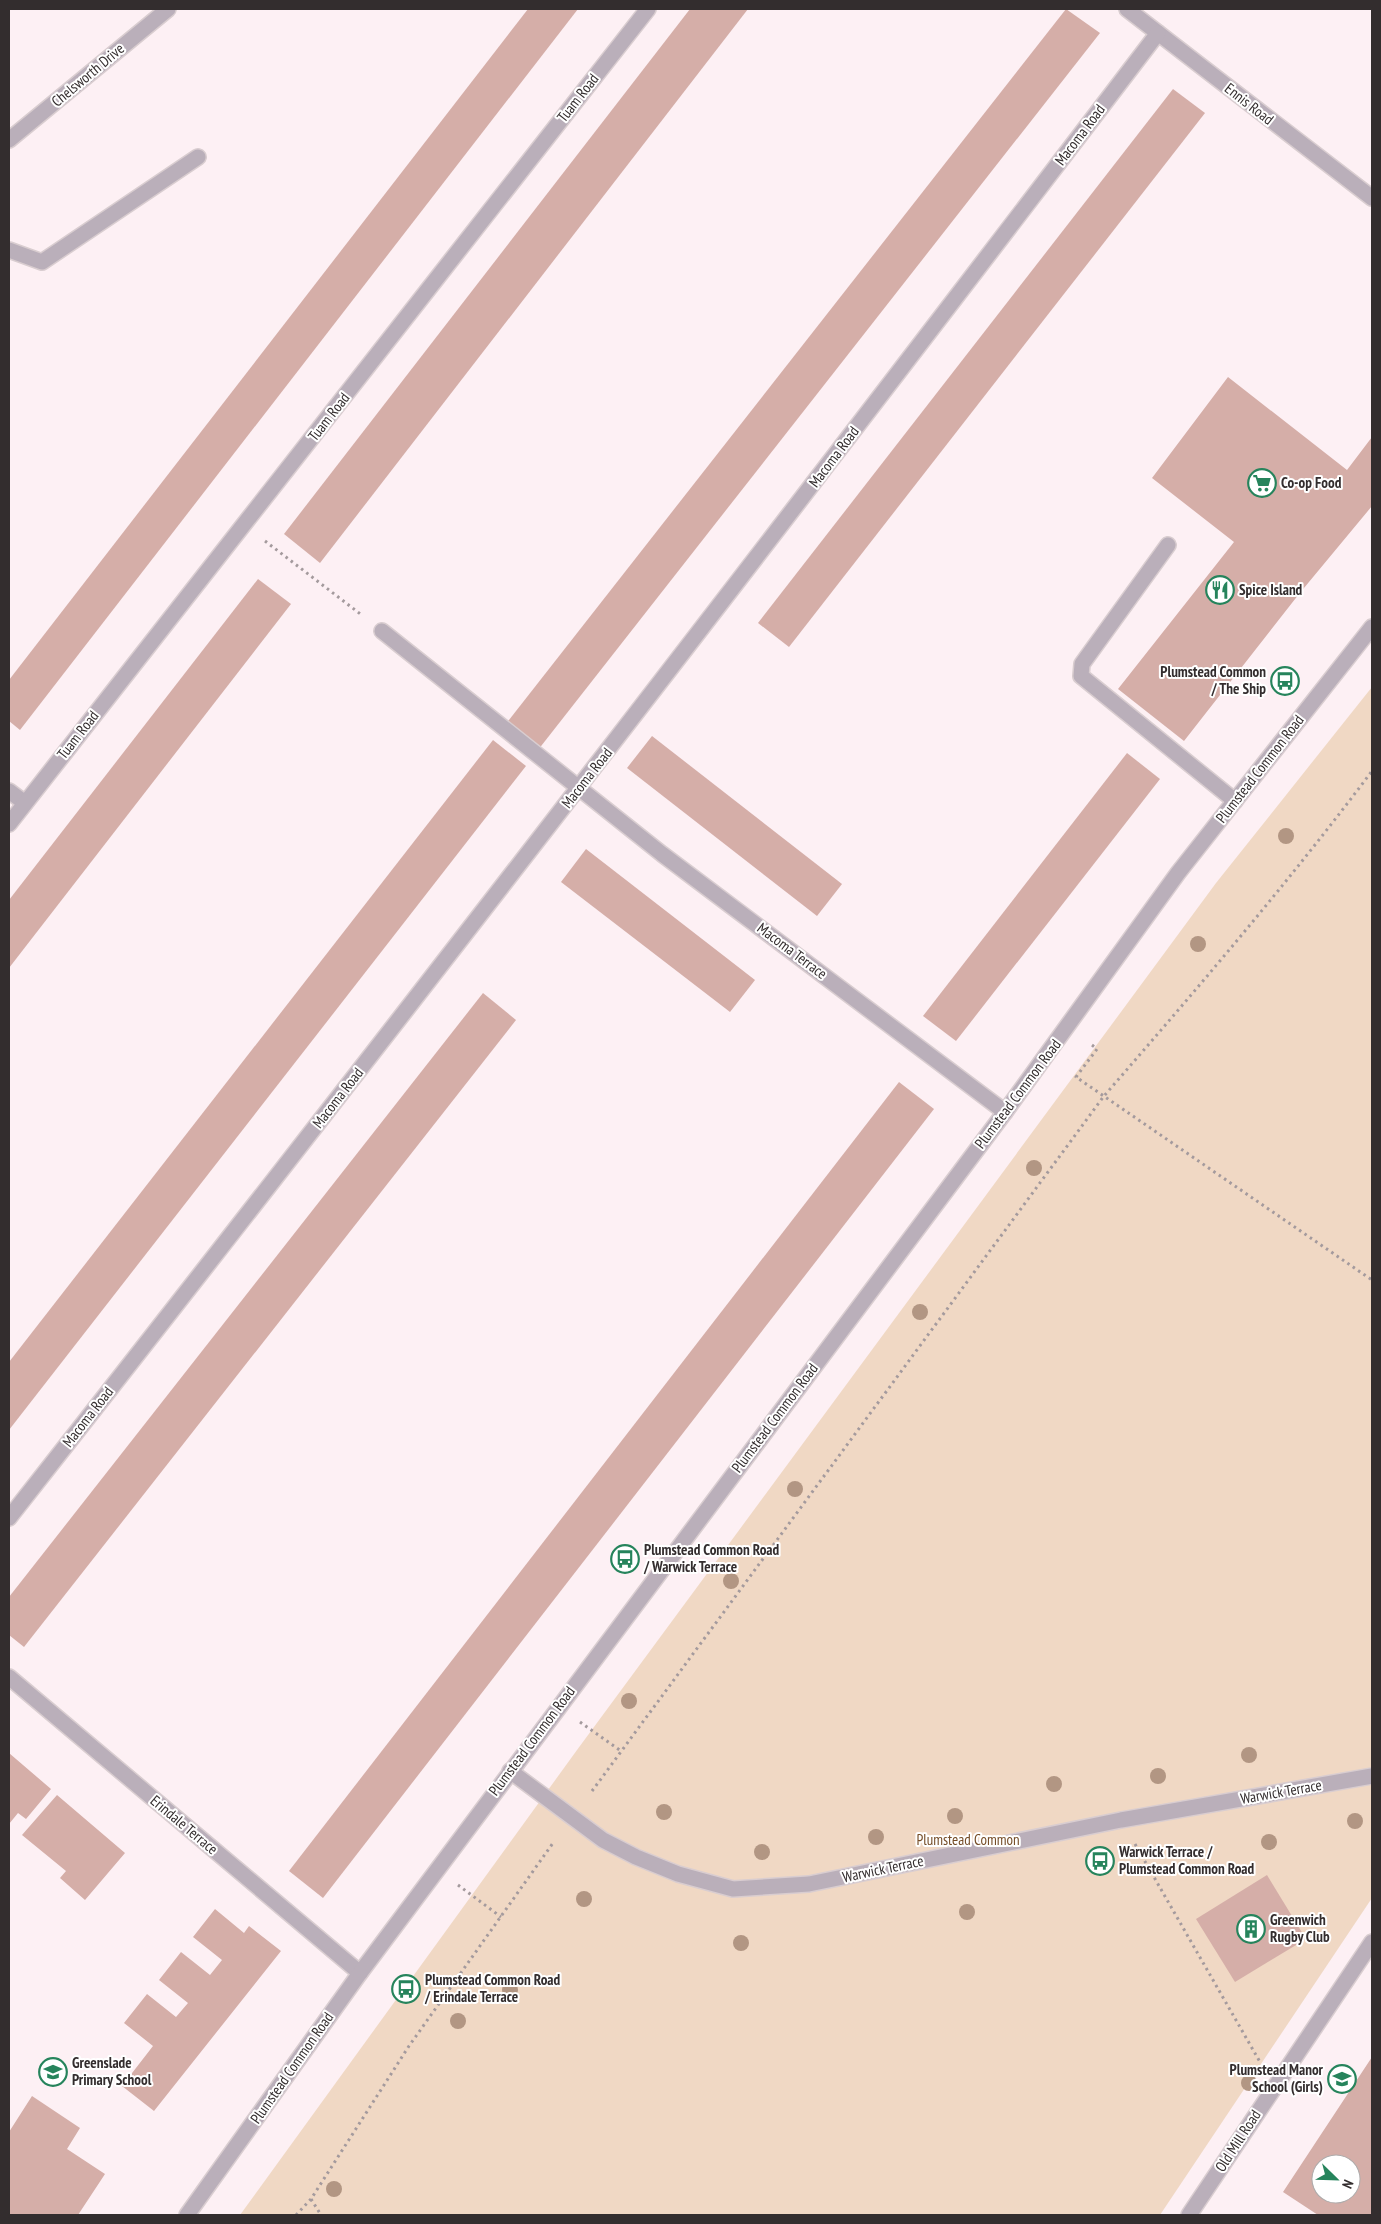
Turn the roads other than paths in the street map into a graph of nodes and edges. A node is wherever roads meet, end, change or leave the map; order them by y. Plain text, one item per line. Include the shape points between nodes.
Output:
1 (168, 9) edge
2 (648, 9) edge
3 (1126, 9) edge
4 (1158, 33) junction
5 (9, 140) edge
6 (198, 157) dead end
7 (1372, 198) edge
8 (9, 250) edge
9 (1168, 545) dead end
10 (1372, 627) edge
11 (382, 631) road end
12 (579, 788) junction
13 (9, 791) edge
14 (1235, 800) junction
15 (25, 803) junction
16 (9, 824) edge
17 (1005, 1112) junction
18 (9, 1518) edge
19 (9, 1677) edge
20 (510, 1771) junction
21 (1372, 1776) edge
22 (1372, 1942) edge
23 (360, 1973) junction
24 (188, 2215) edge
25 (1189, 2215) edge

1 - 5 street, Chelsworth Drive
2 - 15 street, Tuam Road
3 - 4 street, Ennis Road
4 - 7 street, Ennis Road
4 - 12 street, Macoma Road
6 - 8 street via 42,262
9 - 14 street via 1082,664 1081,676
10 - 14 street, Plumstead Common Road
11 - 12 street, Macoma Terrace
12 - 17 street, Macoma Terrace
12 - 18 street, Macoma Road
13 - 15 street
14 - 17 street, Plumstead Common Road via 1178,873
15 - 16 street, Tuam Road
17 - 20 street, Plumstead Common Road
19 - 23 street, Erindale Terrace
20 - 21 street, Warwick Terrace via 603,1840 678,1874 733,1889 809,1884 1121,1820
20 - 23 street, Plumstead Common Road
22 - 25 street, Old Mill Road
23 - 24 street, Plumstead Common Road

